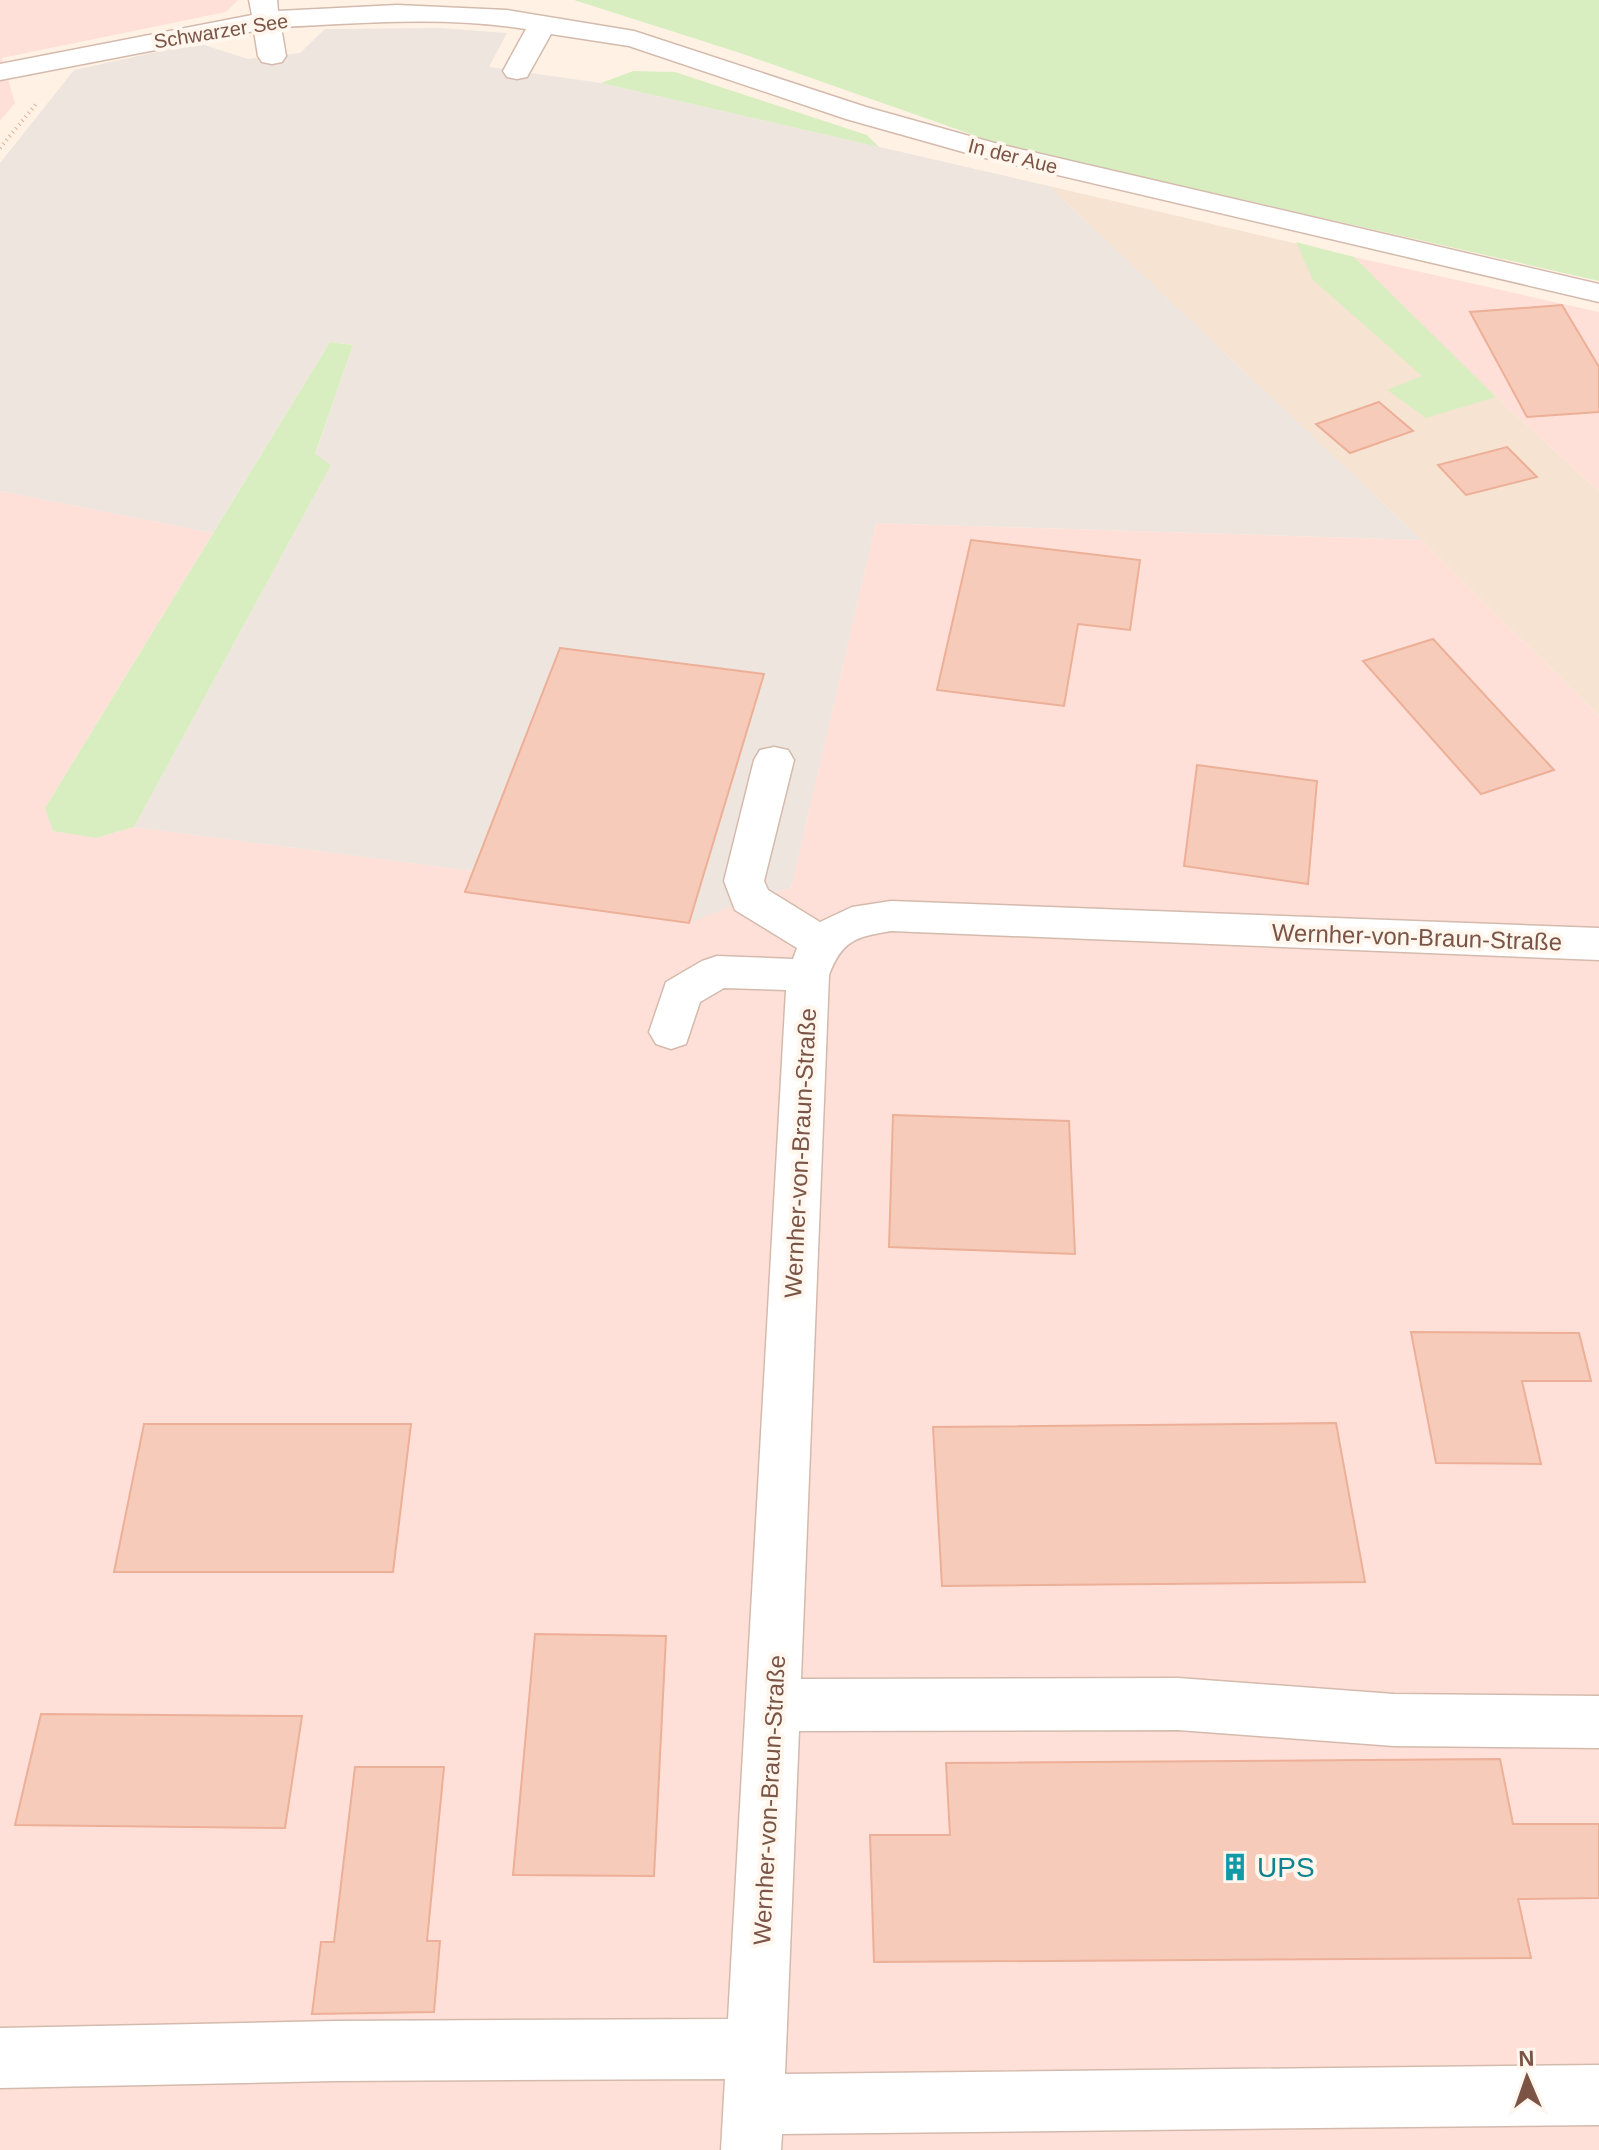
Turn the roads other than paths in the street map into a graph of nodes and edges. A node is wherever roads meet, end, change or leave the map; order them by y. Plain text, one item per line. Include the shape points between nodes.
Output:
1 (446, 6) edge
2 (266, 10) edge
3 (543, 23) junction
4 (272, 56) dead end
5 (517, 71) dead end
6 (0, 72) edge
7 (1599, 293) edge
8 (774, 760) dead end
9 (1599, 944) edge
10 (814, 958) junction
11 (671, 1032) dead end
12 (775, 1705) junction
13 (1599, 1722) edge
14 (0, 2058) edge
15 (1599, 2095) edge
16 (754, 2101) edge

1 - 2 street, Schwarzer See via 350,14
1 - 3 street, In der Aue
2 - 4 street
2 - 6 street, Schwarzer See via 189,34
3 - 5 street
3 - 7 street, In der Aue via 634,39 856,113 991,151
8 - 10 street via 744,881 750,899
9 - 10 street, Wernher-von-Braun-Straße via 1100,941 889,904 852,922
10 - 11 street via 717,972 681,993
10 - 12 street, Wernher-von-Braun-Straße
12 - 13 street via 1178,1704 1394,1720
12 - 16 street, Wernher-von-Braun-Straße
14 - 16 street via 334,2051
15 - 16 street

